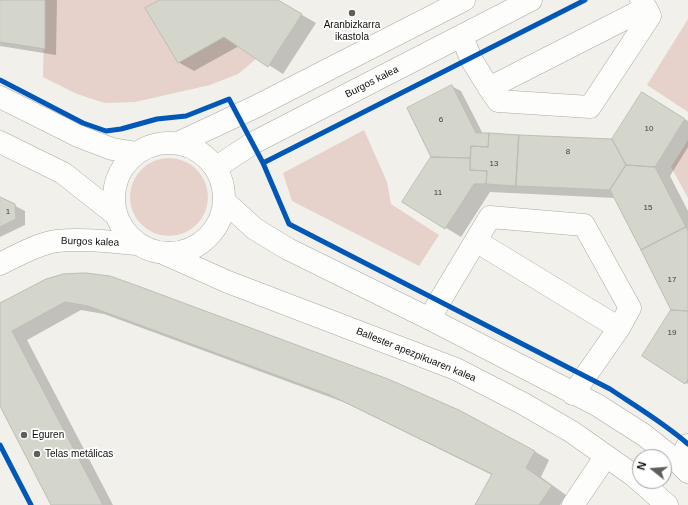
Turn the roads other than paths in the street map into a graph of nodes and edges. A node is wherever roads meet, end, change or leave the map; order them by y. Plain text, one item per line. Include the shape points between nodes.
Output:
1 (464, 0) edge
2 (531, 0) edge
3 (643, 4) edge
4 (462, 36) junction
5 (489, 88) junction
6 (0, 97) edge
7 (0, 142) edge
8 (178, 143) junction
9 (137, 153) junction
10 (215, 168) junction
11 (224, 201) junction
12 (115, 214) junction
13 (476, 241) junction
14 (137, 244) junction
15 (165, 254) junction
16 (0, 264) edge
17 (430, 319) junction
18 (620, 328) junction
19 (573, 394) junction
20 (606, 456) junction
21 (685, 459) edge
22 (573, 505) edge
23 (667, 505) edge

1 - 8 street via 262,104
2 - 4 street, Burgos kalea
3 - 5 street
3 - 5 street via 650,16 590,107 498,101
4 - 5 street via 471,59
4 - 10 street, Burgos kalea via 253,143
6 - 9 street via 112,150
7 - 12 street via 62,173
8 - 9 street via 156,144
8 - 10 street via 199,152
9 - 12 street via 124,164 116,180 113,196
10 - 11 street via 222,184
11 - 15 street via 220,218 212,233 198,245 182,252
11 - 17 street via 255,229 288,249
12 - 14 street via 127,236
13 - 17 street
13 - 18 street
13 - 18 street via 490,217 584,225 630,308
14 - 15 street via 145,249
14 - 16 street, Burgos kalea via 56,241 28,250
15 - 20 street, Ballester apezpikuaren kalea via 228,282 456,369 522,402
17 - 19 street
18 - 19 street
19 - 21 street via 597,405
20 - 22 street
20 - 23 street, Ballester apezpikuaren kalea via 633,475

